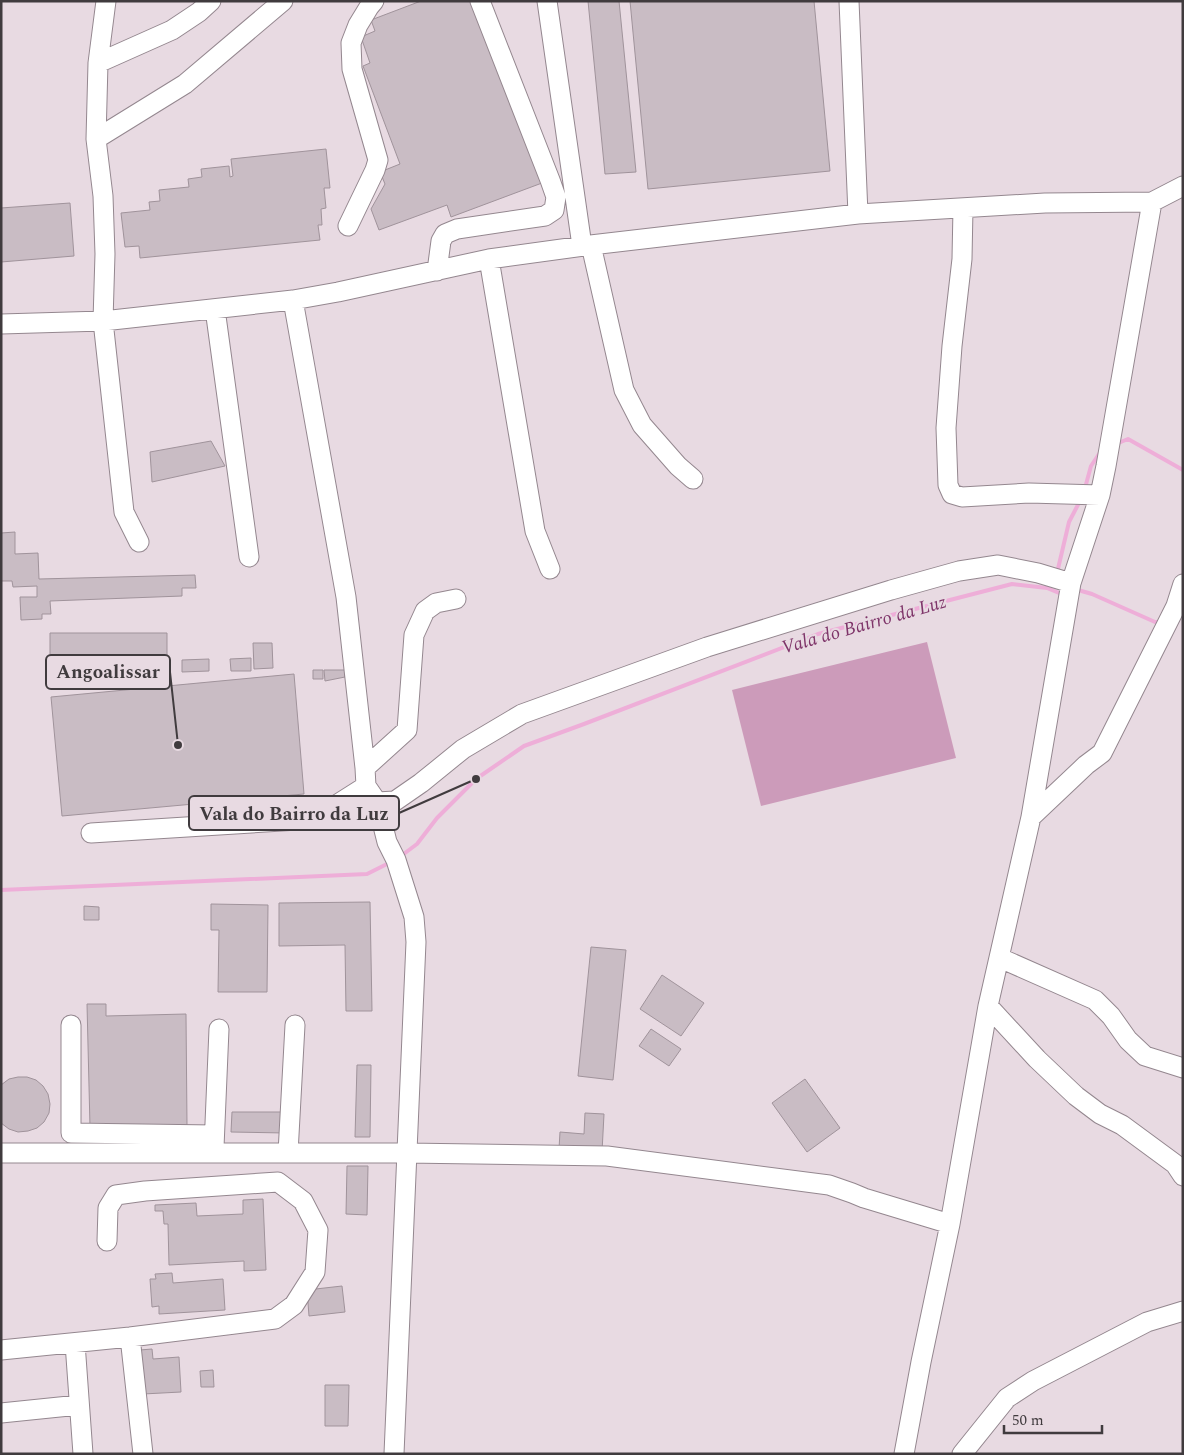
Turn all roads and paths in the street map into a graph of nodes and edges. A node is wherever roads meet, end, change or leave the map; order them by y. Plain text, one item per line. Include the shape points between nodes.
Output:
1 (106, 1) edge
2 (211, 1) edge
3 (283, 1) edge
4 (374, 1) edge
5 (480, 1) edge
6 (547, 1) edge
7 (849, 1) edge
8 (98, 63) junction
9 (96, 139) junction
10 (1183, 186) edge
11 (1152, 202) junction
12 (963, 208) junction
13 (858, 214) junction
14 (348, 226) dead end
15 (587, 245) junction
16 (489, 259) junction
17 (437, 270) junction
18 (293, 300) junction
19 (215, 309) junction
20 (104, 321) junction
21 (1, 324) edge
22 (693, 479) dead end
23 (1100, 496) junction
24 (139, 542) dead end
25 (248, 557) dead end
26 (550, 569) dead end
27 (1071, 583) junction
28 (1183, 584) edge
29 (456, 599) dead end
30 (365, 777) junction
31 (377, 802) junction
32 (1031, 816) junction
33 (91, 833) dead end
34 (1000, 958) junction
35 (988, 1006) junction
36 (295, 1025) dead end
37 (71, 1026) dead end
38 (219, 1029) dead end
39 (1183, 1068) edge
40 (214, 1144) junction
41 (1, 1153) edge
42 (288, 1153) junction
43 (406, 1153) junction
44 (1183, 1176) edge
45 (950, 1224) junction
46 (107, 1241) dead end
47 (1183, 1311) edge
48 (130, 1337) junction
49 (75, 1343) junction
50 (1, 1350) edge
51 (79, 1405) junction
52 (1, 1413) edge
53 (83, 1454) edge
54 (143, 1454) edge
55 (394, 1454) edge
56 (904, 1454) edge
57 (962, 1454) edge

1 - 8 street
2 - 8 street via 172,30
3 - 9 street via 185,84
4 - 14 street via 358,25 351,43 352,69 378,160
5 - 17 street via 550,180 556,197 554,210 545,216 457,229 445,234
6 - 15 street
7 - 13 street
8 - 9 street
9 - 20 street via 103,196
10 - 11 street
11 - 12 street
11 - 23 street
12 - 13 street
12 - 23 street via 962,259 946,428 948,485 952,494 962,497 1029,493
13 - 15 street
15 - 16 street
15 - 22 street via 624,390 642,425
16 - 17 street
16 - 26 street via 535,531
17 - 18 street
18 - 19 street
18 - 30 street via 346,597
19 - 20 street
19 - 25 street
20 - 21 street
20 - 24 street via 124,512
23 - 27 street
27 - 31 street via 998,565 959,571 707,647 522,714 463,749 395,802
27 - 32 street
28 - 32 street via 1176,606 1102,753
29 - 30 street via 436,603 425,611 414,635 407,730
30 - 31 street
30 - 33 street via 314,819
31 - 43 street via 414,917 416,942
32 - 34 street
34 - 35 street
34 - 39 street via 1095,1000 1145,1056
35 - 44 street via 1076,1096 1175,1164
35 - 45 street
36 - 42 street
37 - 40 street via 71,1133
38 - 40 street
40 - 41 street
40 - 42 street
42 - 43 street
43 - 45 street via 607,1156 829,1185
43 - 55 street
45 - 56 street
46 - 48 street via 108,1208 116,1195 278,1182 303,1201 318,1230 315,1272 294,1305 275,1318
47 - 57 street via 1147,1322 1033,1381 1007,1398
48 - 49 street
48 - 54 street
49 - 50 street
49 - 51 street
51 - 52 street
51 - 53 street

